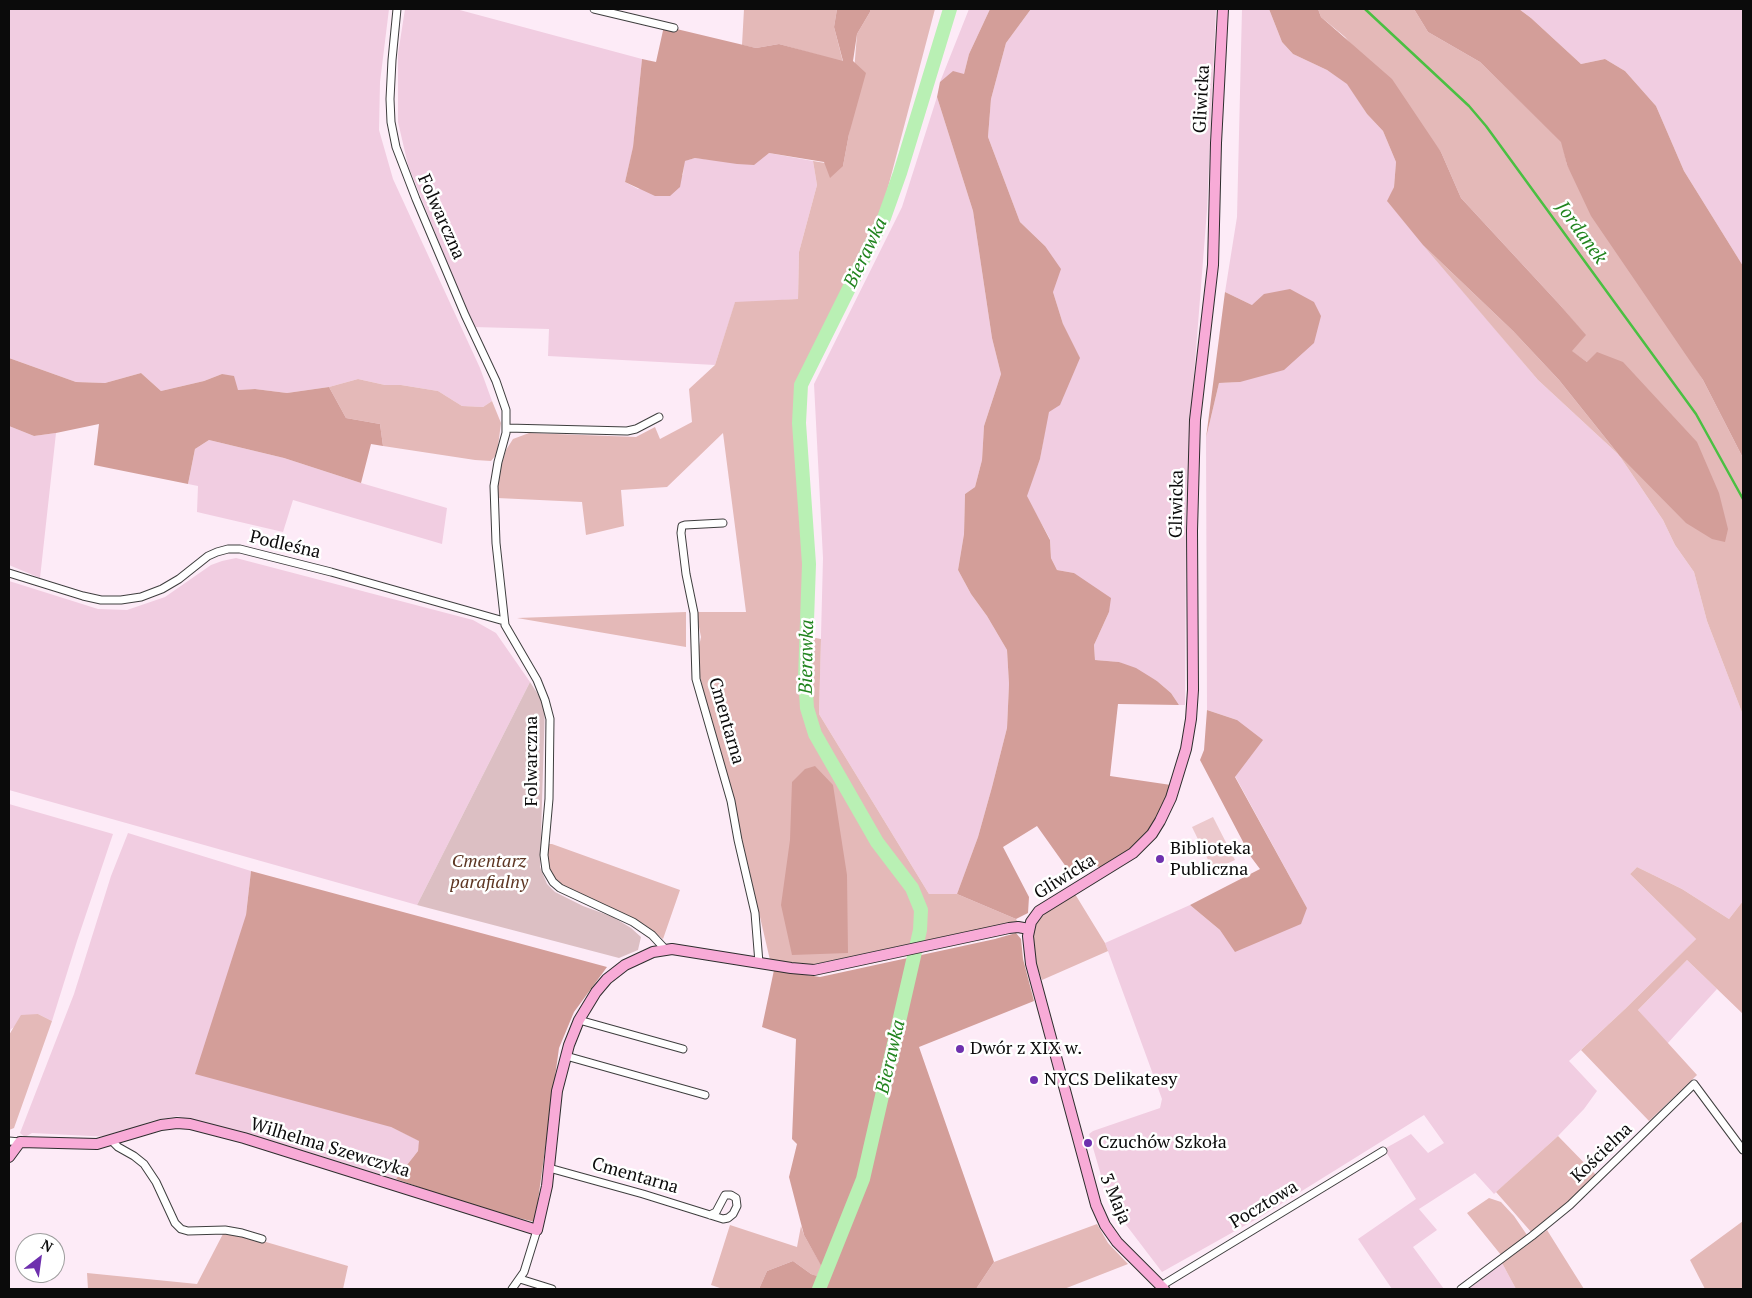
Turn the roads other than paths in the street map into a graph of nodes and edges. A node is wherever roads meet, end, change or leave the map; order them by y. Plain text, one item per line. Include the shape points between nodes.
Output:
1 (397, 9) edge
2 (594, 9) edge
3 (1223, 9) edge
4 (674, 28) dead end
5 (659, 416) dead end
6 (507, 428) junction
7 (723, 523) dead end
8 (9, 573) edge
9 (504, 621) junction
10 (1029, 929) junction
11 (665, 949) junction
12 (760, 964) junction
13 (579, 1020) junction
14 (683, 1049) dead end
15 (566, 1056) junction
16 (704, 1095) dead end
17 (9, 1141) edge
18 (112, 1141) junction
19 (20, 1142) junction
20 (1743, 1150) edge
21 (1383, 1151) dead end
22 (9, 1157) edge
23 (549, 1168) junction
24 (710, 1215) dead end
25 (536, 1230) junction
26 (262, 1239) dead end
27 (520, 1279) junction
28 (1162, 1287) edge
29 (512, 1289) edge
30 (552, 1289) edge
31 (1461, 1289) edge

1 - 6 street, Folwarczna via 390,92 396,147 499,389 506,410
2 - 4 street
3 - 10 main road, Gliwicka via 1212,270 1195,420 1193,690 1186,749 1168,806 1146,841 1123,860 1043,908 1034,916
5 - 6 street via 627,431
6 - 9 street, Folwarczna via 496,476 494,504
7 - 12 street, Cmentarna via 685,524 681,533 694,613 696,679 731,801 755,913
8 - 9 street, Podleśna via 91,598 120,600 162,589 202,560 228,549 240,549
9 - 11 street, Folwarczna via 536,680 550,719 550,793 544,855 548,874 568,894 638,925
10 - 12 main road via 1014,928 814,970
10 - 28 main road, 3 Maja via 1031,964 1096,1204 1117,1242
11 - 12 main road
11 - 13 main road via 639,958 615,972 596,992
13 - 14 street
13 - 15 main road
15 - 16 street
15 - 23 main road via 558,1091
17 - 19 street, Wilhelma Szewczyka
18 - 19 main road, Wilhelma Szewczyka via 86,1145
18 - 25 main road, Wilhelma Szewczyka via 161,1125 196,1125
18 - 26 street via 144,1164 181,1229 232,1231
19 - 22 main road
20 - 31 street, Kościelna via 1694,1084 1577,1198
21 - 28 street, Pocztowa
23 - 24 street, Cmentarna
23 - 25 main road
25 - 27 street
27 - 29 street
27 - 30 street

